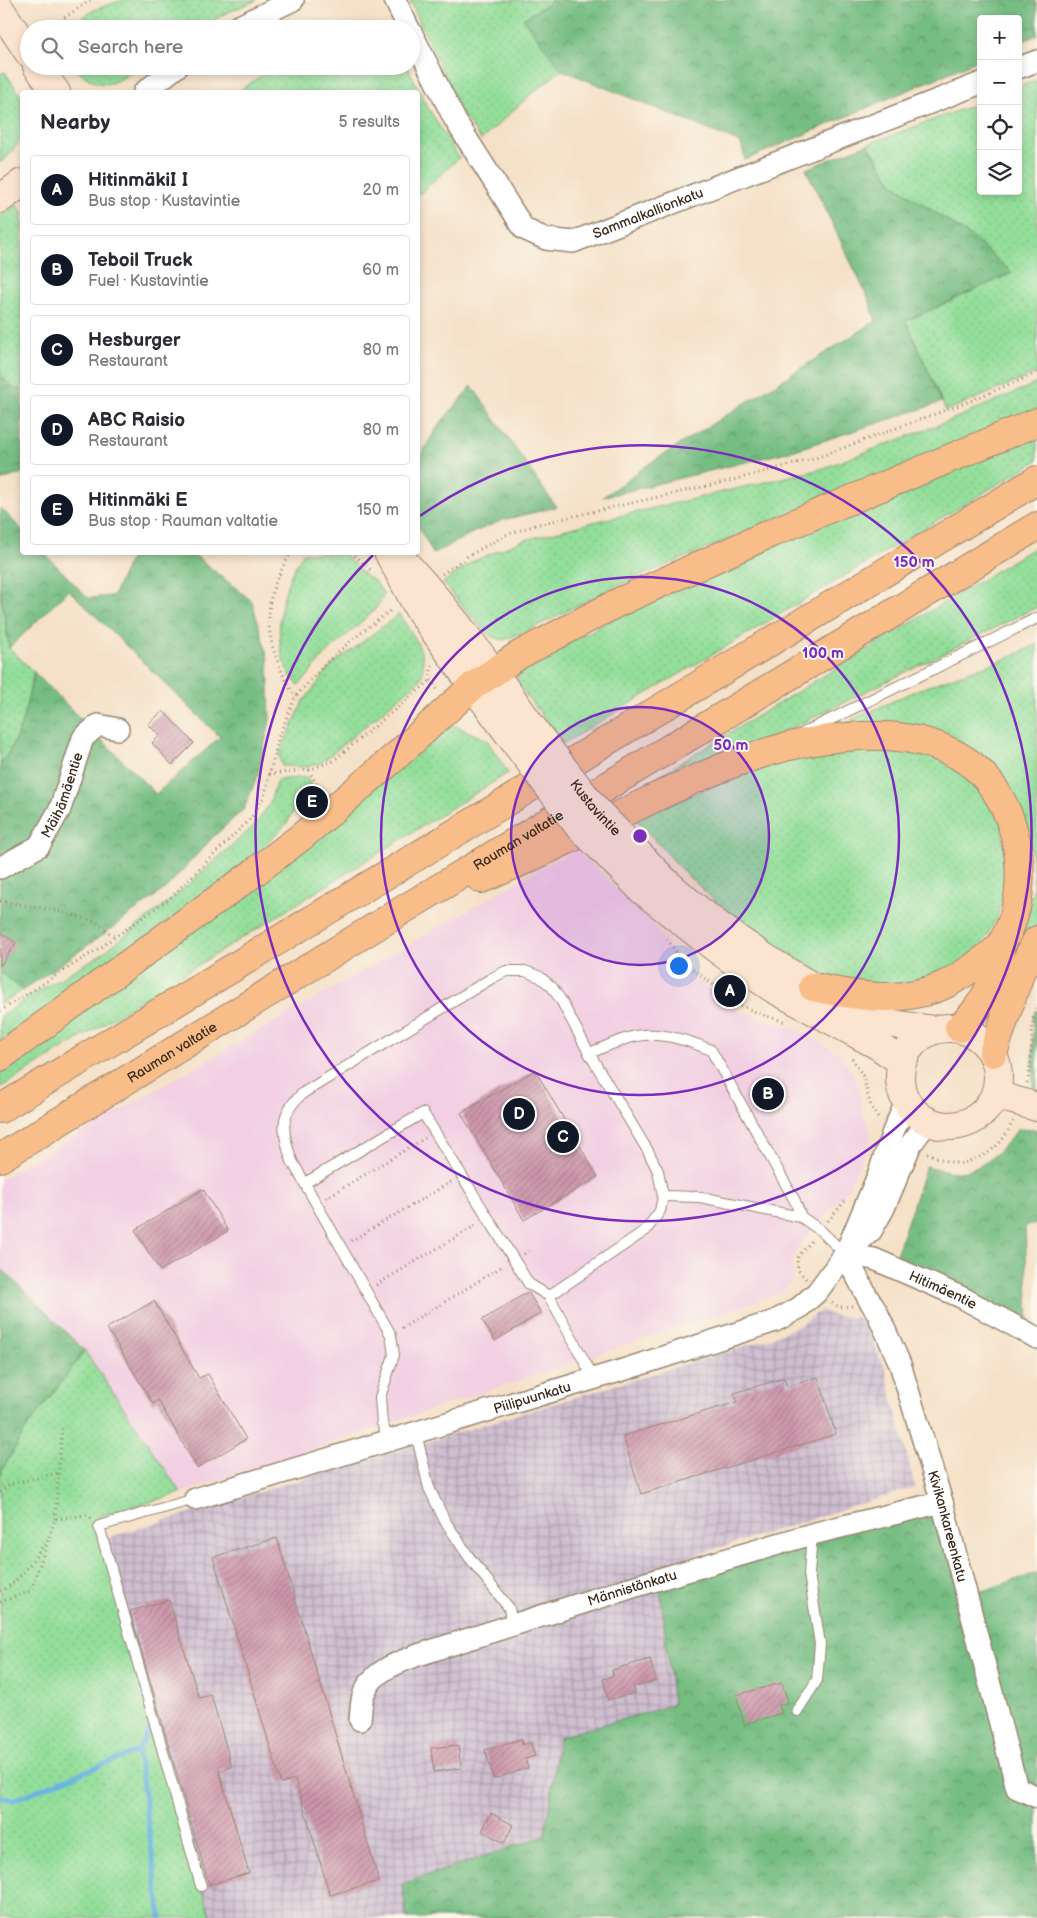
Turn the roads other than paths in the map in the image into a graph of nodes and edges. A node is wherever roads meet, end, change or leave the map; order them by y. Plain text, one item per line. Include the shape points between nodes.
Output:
1 (293, 0) edge
2 (395, 0) edge
3 (0, 9) edge
4 (252, 20) edge
5 (405, 20) edge
6 (20, 39) edge
7 (420, 50) edge
8 (1037, 61) edge
9 (1022, 67) edge
10 (44, 75) edge
11 (166, 75) edge
12 (977, 85) edge
13 (55, 90) edge
14 (145, 90) edge
15 (20, 163) edge
16 (0, 178) edge
17 (20, 185) edge
18 (0, 200) edge
19 (1037, 422) edge
20 (1037, 480) edge
21 (1037, 526) edge
22 (390, 555) edge
23 (397, 555) edge
24 (1037, 618) edge
25 (483, 679) junction
26 (118, 729) dead end
27 (764, 752) junction
28 (0, 868) edge
29 (654, 886) junction
30 (401, 911) junction
31 (1037, 940) edge
32 (1001, 945) junction
33 (813, 987) junction
34 (947, 1029) junction
35 (589, 1053) junction
36 (993, 1053) junction
37 (0, 1057) edge
38 (902, 1062) junction
39 (996, 1095) junction
40 (906, 1102) junction
41 (1030, 1105) edge
42 (0, 1109) edge
43 (928, 1122) junction
44 (0, 1158) edge
45 (305, 1183) junction
46 (663, 1196) junction
47 (801, 1217) junction
48 (845, 1254) junction
49 (548, 1296) junction
50 (1037, 1338) edge
51 (594, 1379) junction
52 (416, 1433) junction
53 (389, 1441) junction
54 (195, 1499) joint
55 (942, 1502) junction
56 (812, 1534) junction
57 (512, 1626) junction
58 (797, 1711) dead end
59 (360, 1720) dead end
60 (1037, 1796) edge
61 (201, 1886) dead end

1 - 4 street
2 - 5 street
3 - 6 main road
7 - 12 street, Sammalkallionkatu via 455,120 524,229 546,239 573,242
8 - 9 street
10 - 13 main road
11 - 14 street
15 - 16 main road
17 - 18 main road
19 - 25 highway via 771,533 619,602 519,655
20 - 42 highway
21 - 30 highway, Rauman valtatie
22 - 25 main road, Kustavintie via 418,608
23 - 25 main road, Kustavintie via 435,596
24 - 27 lane
25 - 29 main road, Kustavintie, bridge via 527,740 595,809
25 - 37 highway via 301,837
26 - 28 street, Mäihämäentie via 98,725 84,738 60,809 39,846
27 - 30 highway via 699,777 525,861
27 - 32 highway via 819,740 880,735 910,737 958,755 974,766 1000,796 1020,858 1017,906
29 - 33 main road, Kustavintie via 695,908 778,968
29 - 38 main road, Kustavintie via 714,948 774,989
30 - 44 highway, Rauman valtatie
31 - 36 highway via 1021,971
32 - 33 highway via 945,984 918,993 861,996
32 - 34 highway via 997,968 984,999 970,1018
33 - 34 main road, Kustavintie via 856,1013 876,1020
34 - 36 main road via 978,1038
34 - 38 main road via 920,1037
35 - 45 lane via 552,987 540,977 506,971 292,1102 284,1125 284,1139
35 - 46 lane via 648,1151 658,1171
35 - 47 lane via 636,1036 657,1035 688,1040 711,1050
36 - 39 main road via 997,1066
38 - 40 main road via 901,1089
39 - 41 main road
39 - 43 main road via 987,1109 960,1126
40 - 43 main road
40 - 48 street
43 - 48 street via 911,1144 871,1231
45 - 49 lane via 423,1113 529,1284
45 - 53 lane via 391,1335 394,1355 380,1397 382,1423
46 - 47 lane via 700,1197
46 - 49 lane via 660,1211 646,1230
47 - 48 lane
48 - 50 street, Hitimäentie via 874,1260 961,1298
48 - 51 street, Piilipuunkatu via 817,1292 799,1308 774,1321
48 - 55 street, Kivikankareenkatu via 877,1312 900,1364
49 - 51 lane
51 - 52 street, Piilipuunkatu
52 - 53 street, Piilipuunkatu
52 - 57 lane via 429,1488 445,1521 508,1608
53 - 54 street, Piilipuunkatu
54 - 61 lane via 99,1526
55 - 56 street, Männistönkatu
55 - 60 street, Kivikankareenkatu via 1017,1788
56 - 57 street, Männistönkatu
56 - 58 lane via 809,1574 820,1644 817,1680
57 - 59 street, Männistönkatu via 390,1666 374,1678 364,1694

